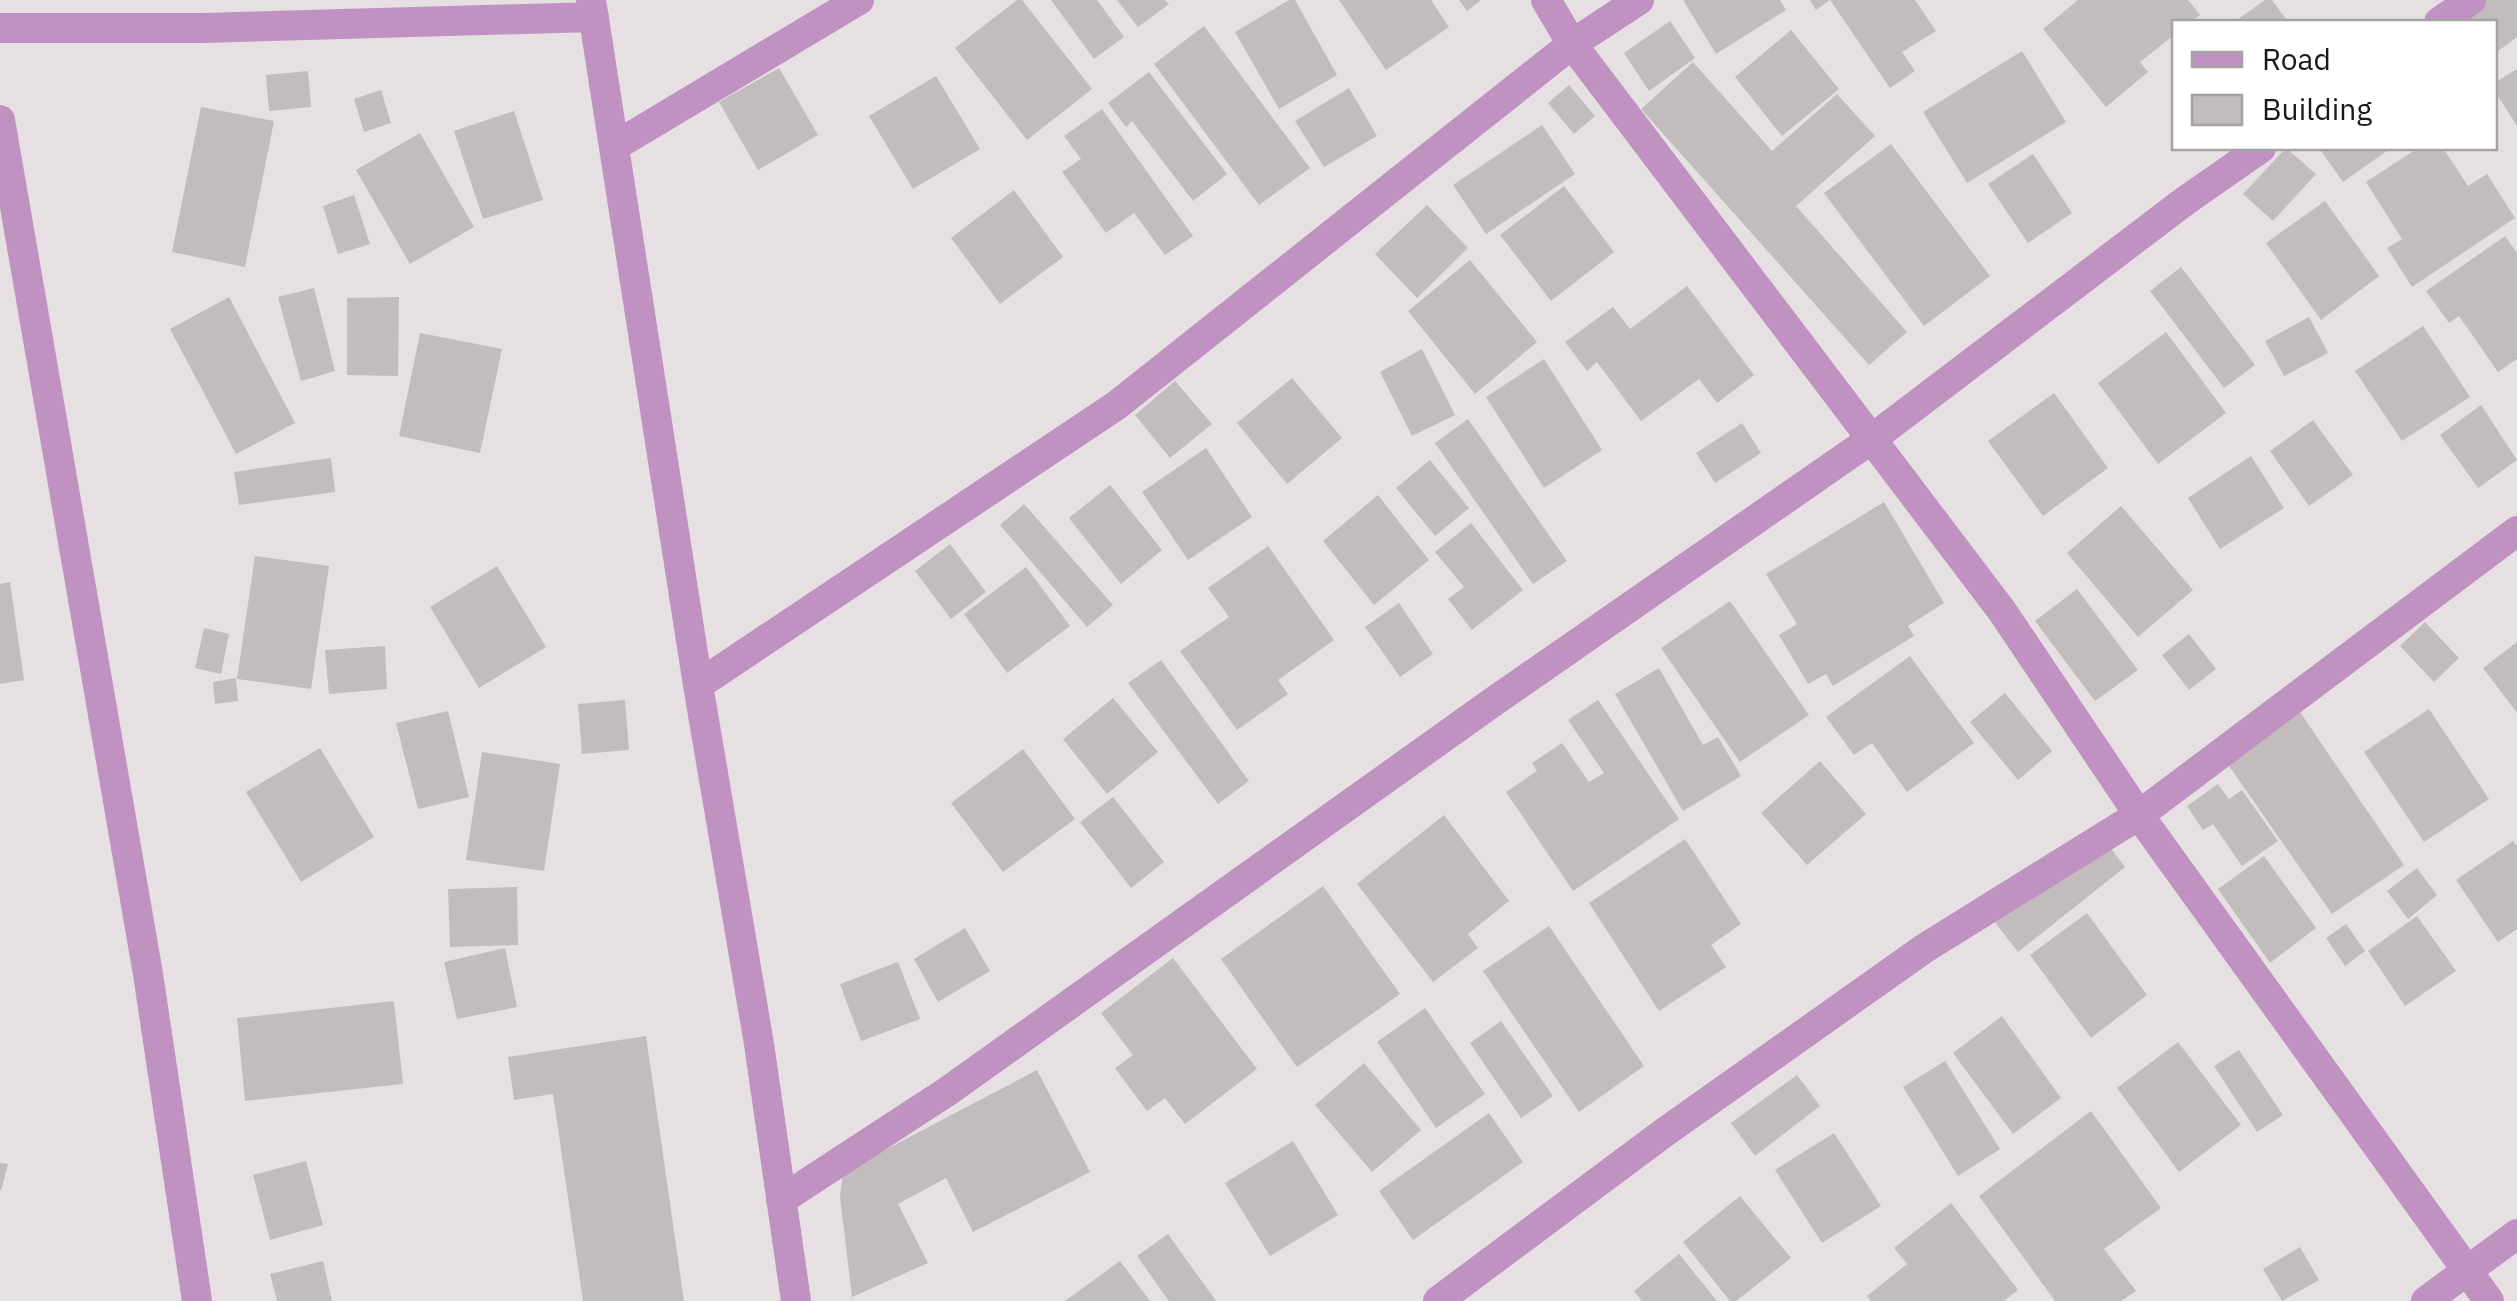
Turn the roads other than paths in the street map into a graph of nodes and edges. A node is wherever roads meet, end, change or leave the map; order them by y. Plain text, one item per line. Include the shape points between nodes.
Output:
1 (859, 0) edge
2 (1546, 0) edge
3 (1639, 0) edge
4 (2471, 0) edge
5 (593, 8) edge
6 (2442, 20) edge
7 (0, 28) edge
8 (1572, 44) junction
9 (0, 120) edge
10 (615, 146) junction
11 (2258, 150) edge
12 (1873, 438) junction
13 (2517, 531) edge
14 (698, 685) junction
15 (2139, 815) junction
16 (782, 1200) junction
17 (2517, 1234) edge
18 (2468, 1272) junction
19 (198, 1301) edge
20 (796, 1301) edge
21 (1438, 1301) edge
22 (2426, 1301) edge
23 (2489, 1301) edge

1 - 10 street
2 - 8 street
3 - 8 street
4 - 6 street
5 - 7 street via 203,28
5 - 10 street
8 - 12 street
8 - 14 street via 1118,405
9 - 19 street
10 - 14 street
11 - 12 street
12 - 15 street via 2002,611
12 - 16 street via 948,1091
13 - 15 street
14 - 16 street
15 - 18 street
15 - 21 street via 1925,948
16 - 20 street
17 - 18 street
18 - 22 street
18 - 23 street

